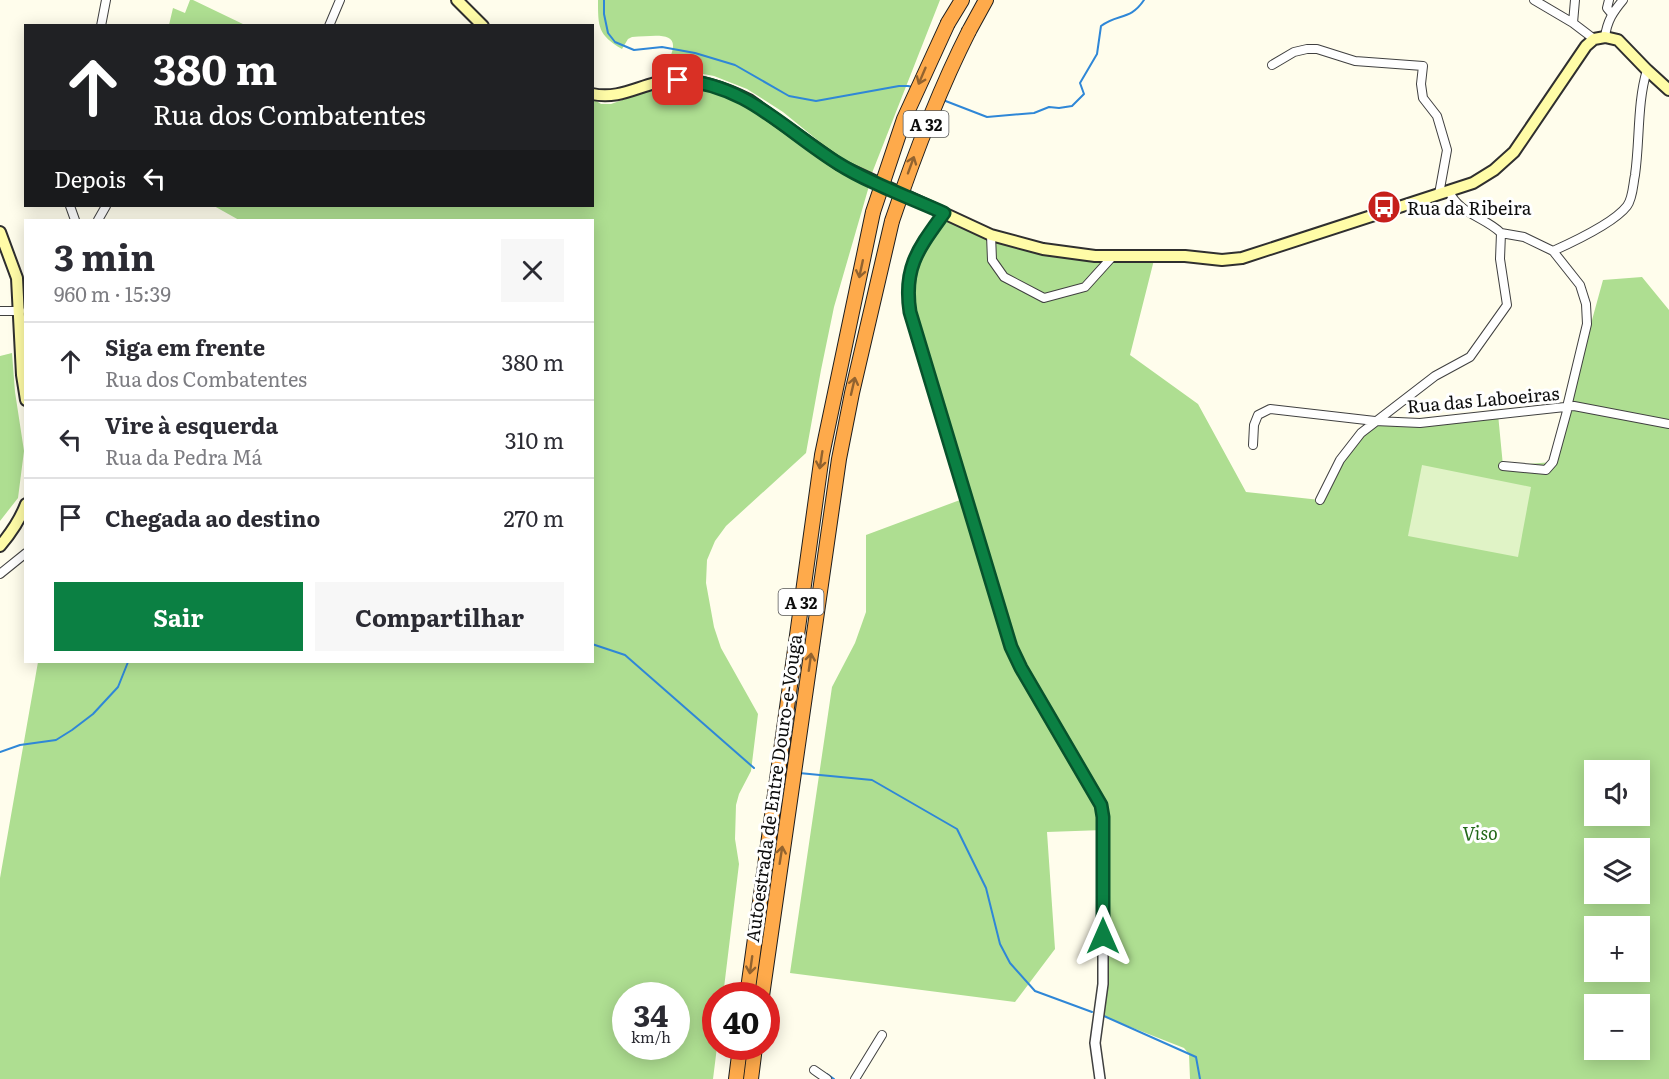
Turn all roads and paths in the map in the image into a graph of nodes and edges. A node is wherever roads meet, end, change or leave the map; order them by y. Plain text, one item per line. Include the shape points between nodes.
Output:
1 (106, 0) edge
2 (340, 0) edge
3 (458, 0) edge
4 (962, 0) edge
5 (986, 0) edge
6 (1534, 0) edge
7 (1575, 0) edge
8 (1609, 0) edge
9 (1623, 0) edge
10 (1612, 14) junction
11 (1573, 23) junction
12 (101, 24) edge
13 (330, 24) edge
14 (481, 24) edge
15 (1599, 38) junction
16 (1272, 66) dead end
17 (1647, 70) junction
18 (1669, 90) edge
19 (594, 94) edge
20 (1444, 192) junction
21 (944, 213) junction
22 (0, 232) edge
23 (1501, 233) junction
24 (991, 235) junction
25 (1552, 251) junction
26 (1113, 256) junction
27 (0, 311) edge
28 (20, 311) junction
29 (24, 390) edge
30 (1567, 407) junction
31 (1375, 421) junction
32 (1669, 424) edge
33 (1253, 445) dead end
34 (1503, 466) dead end
35 (1320, 500) dead end
36 (24, 508) edge
37 (0, 546) edge
38 (24, 555) edge
39 (0, 574) edge
40 (749, 982) edge
41 (764, 982) edge
42 (882, 1035) dead end
43 (738, 1060) edge
44 (753, 1060) edge
45 (814, 1070) dead end
46 (736, 1079) edge
47 (751, 1079) edge
48 (827, 1079) edge
49 (855, 1079) edge
50 (1100, 1079) edge

1 - 12 street
2 - 13 street
3 - 14 main road
4 -> 40 highway, Autoestrada de Entre Douro-e-Vouga / A 32, bridge via 927,64 873,212 822,455
41 -> 5 highway, Autoestrada de Entre Douro-e-Vouga / A 32, bridge via 839,459 891,220 947,74
6 - 11 street
7 - 11 street
8 - 10 street via 1607,8
9 - 10 street
10 - 15 street
11 - 15 street
15 - 17 main road via 1618,40
15 - 20 main road via 1586,46 1514,152 1480,179
16 - 20 street via 1307,48 1355,61 1423,66 1423,98 1437,116 1447,150
17 - 18 main road
17 - 25 street via 1628,205 1579,239
19 - 21 main road via 619,96 655,83 678,80 722,88 767,112 840,165
20 - 23 street
20 - 26 main road via 1242,258
21 - 24 main road
21 - 50 street via 911,267 907,290 910,312 1011,647 1101,805 1103,984 1095,1043
22 - 28 main road via 17,278
23 - 25 street via 1524,237
23 - 31 street via 1500,259 1507,305 1470,357 1435,376
24 - 26 main road via 1043,249
24 - 26 street via 992,260 1004,277 1044,298 1085,287
25 - 30 street via 1580,285 1586,304 1587,324
27 - 28 street
28 - 29 main road
30 - 31 street, Rua das Laboeiras via 1420,423
30 - 32 street, Rua das Laboeiras
30 - 34 street via 1553,462 1546,470
31 - 33 street, Rua das Laboeiras via 1269,409 1258,416 1254,425
31 - 35 street via 1340,460
36 - 37 main road
38 - 39 street
42 - 49 street
43 - 46 highway
44 - 47 highway
45 - 48 street

